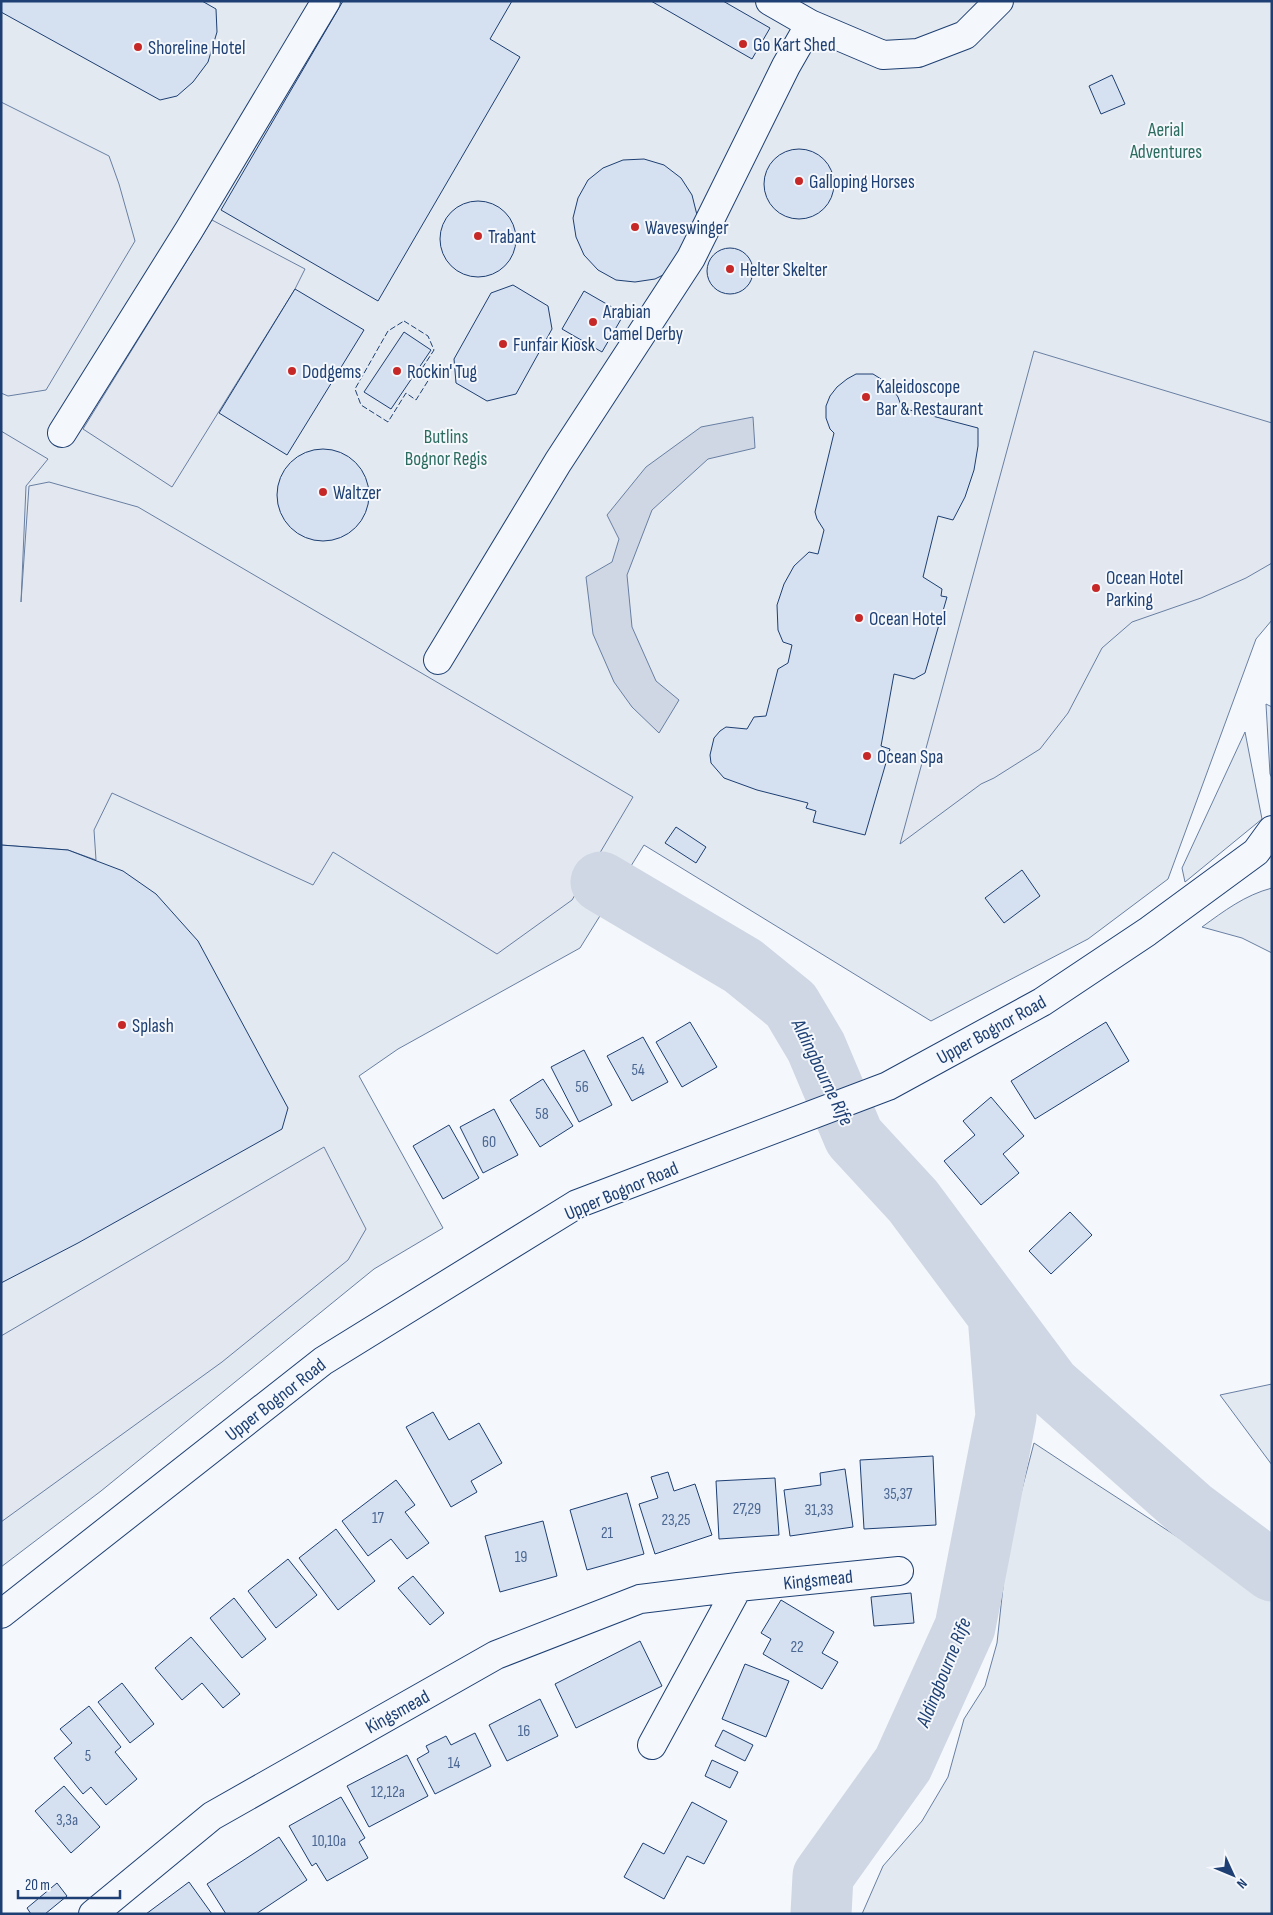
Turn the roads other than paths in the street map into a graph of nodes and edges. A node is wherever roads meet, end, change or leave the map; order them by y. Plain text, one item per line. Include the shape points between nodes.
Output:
1 (326, 1) edge
2 (770, 1) edge
3 (999, 1) edge
4 (810, 24) junction
5 (62, 433) dead end
6 (438, 660) dead end
7 (1272, 830) edge
8 (1264, 852) edge
9 (899, 1571) dead end
10 (738, 1587) junction
11 (1, 1614) edge
12 (652, 1745) dead end
13 (93, 1914) edge

1 - 5 street via 189,230
2 - 4 street
3 - 4 street via 965,35 918,53 883,55
4 - 6 street via 691,258 558,462
7 - 8 street, Upper Bognor Road
8 - 11 street, Upper Bognor Road via 1042,1002 888,1086 577,1204 323,1361
9 - 10 street, Kingsmead
10 - 12 street
10 - 13 street, Kingsmead via 640,1599 496,1655 212,1816

